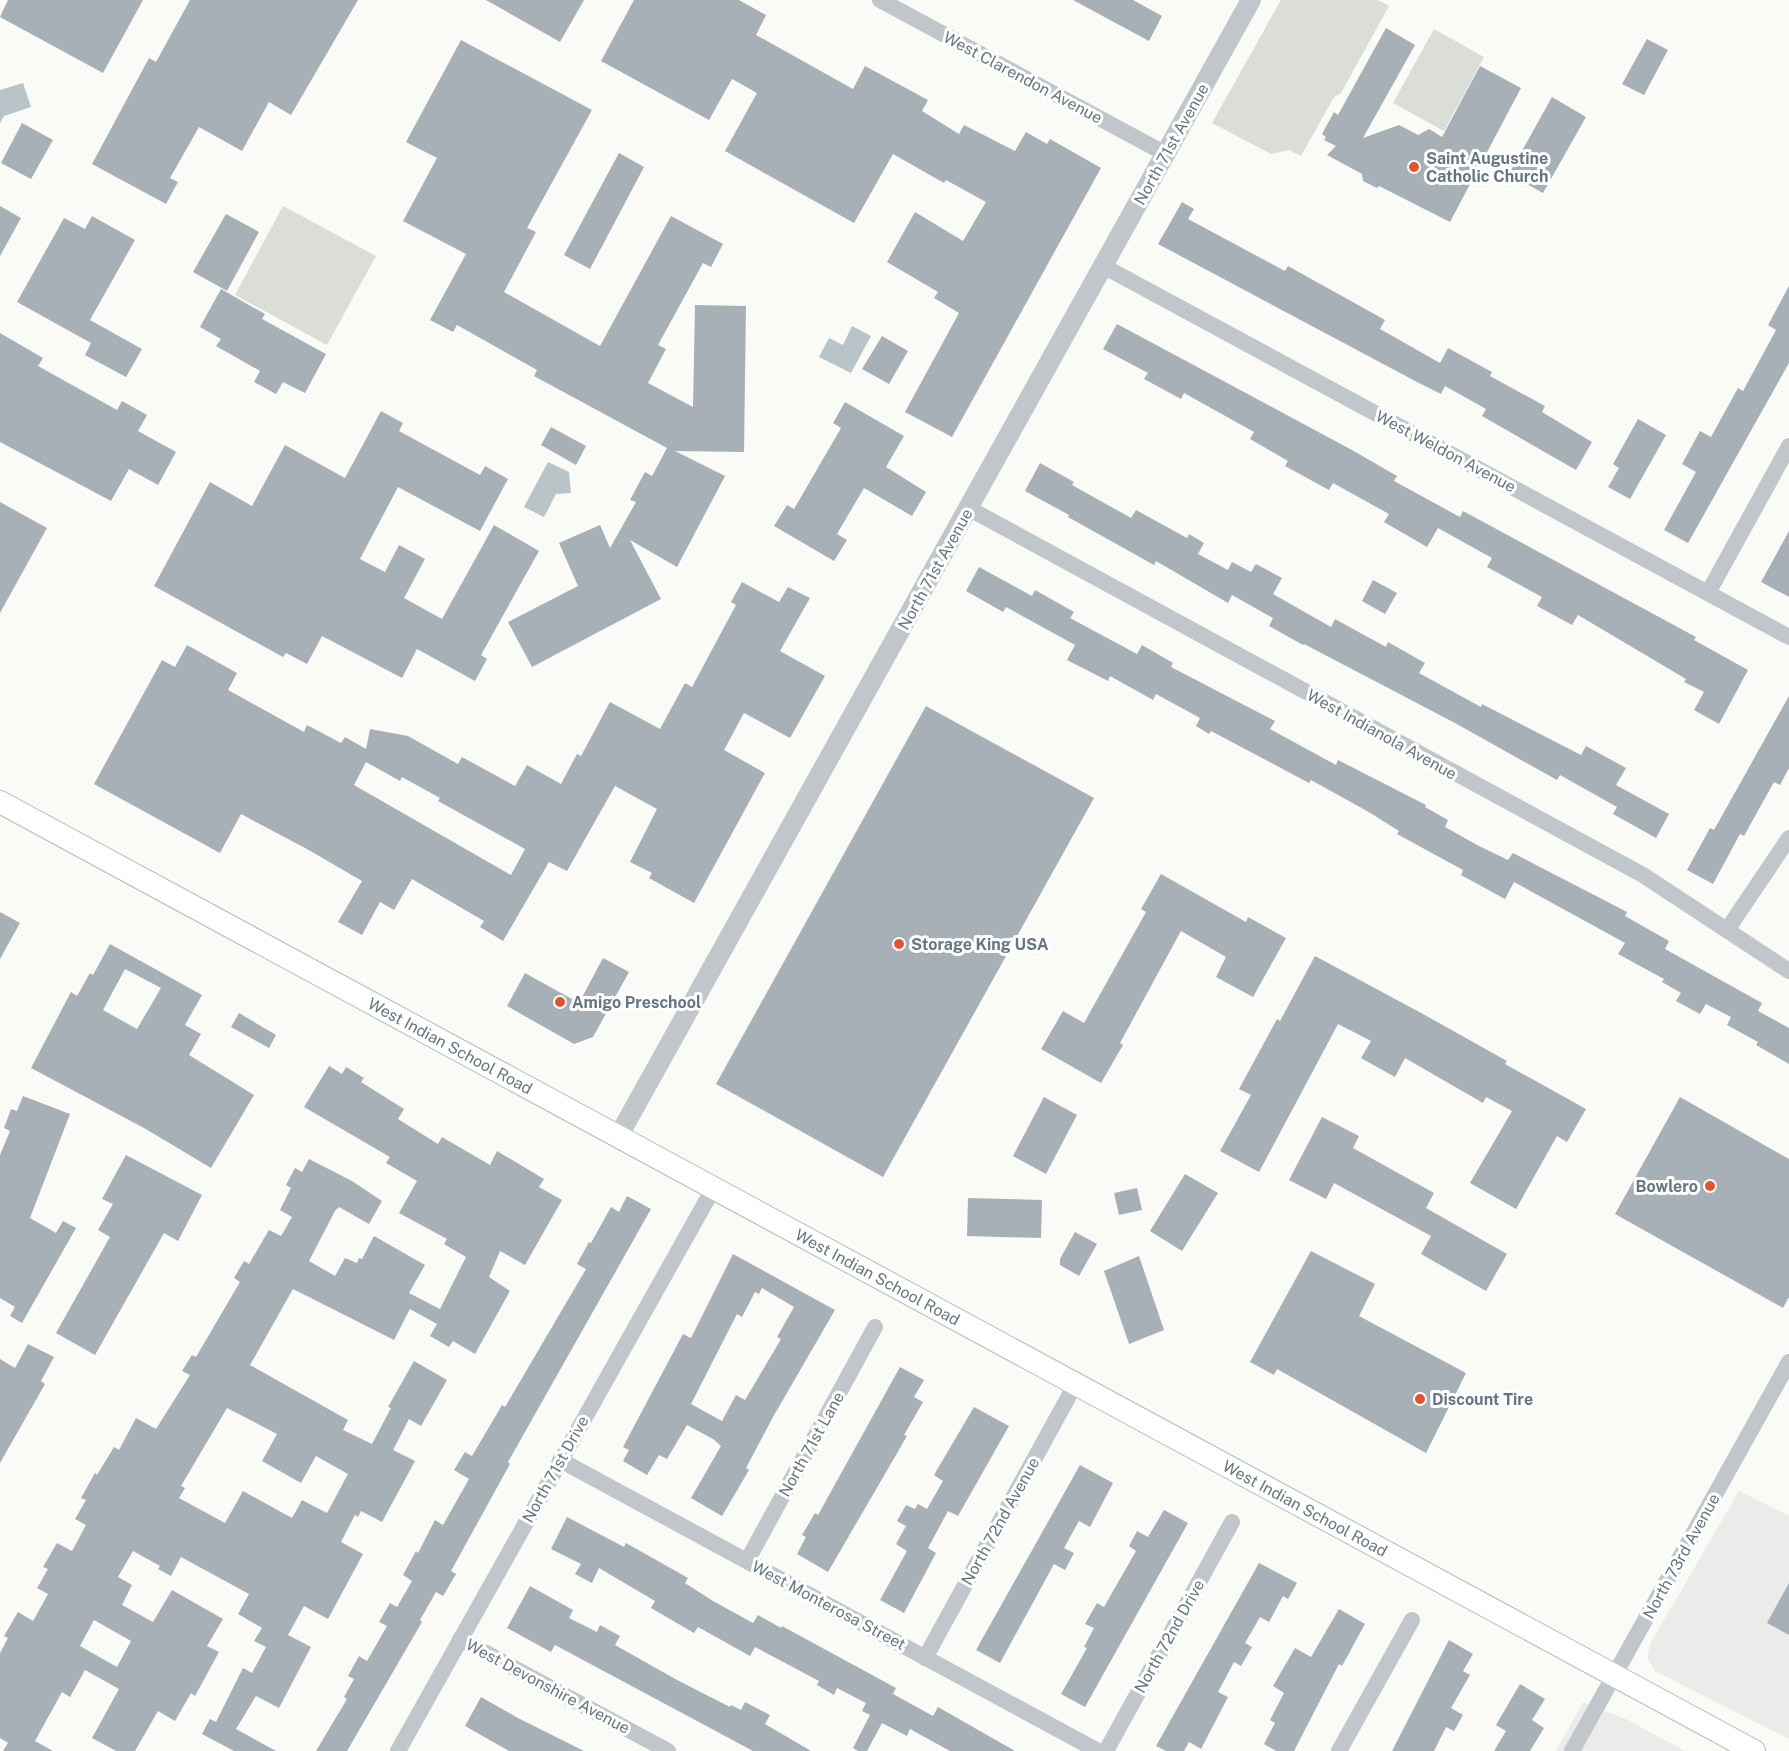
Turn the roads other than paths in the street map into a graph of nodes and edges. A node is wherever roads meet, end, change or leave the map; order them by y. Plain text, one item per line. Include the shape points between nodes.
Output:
1 (880, 0) edge
2 (1251, 0) edge
3 (1166, 154) junction
4 (1103, 266) junction
5 (1789, 446) edge
6 (968, 508) junction
7 (1708, 593) junction
8 (1789, 637) edge
9 (0, 802) edge
10 (1789, 838) edge
11 (1727, 930) junction
12 (1789, 971) edge
13 (618, 1137) junction
14 (713, 1189) junction
15 (875, 1327) dead end
16 (1789, 1362) edge
17 (1076, 1385) junction
18 (560, 1460) junction
19 (1232, 1522) dead end
20 (747, 1561) junction
21 (1412, 1620) dead end
22 (460, 1639) junction
23 (925, 1658) junction
24 (1615, 1675) junction
25 (398, 1751) edge
26 (668, 1751) edge
27 (1098, 1751) edge
28 (1106, 1751) edge
29 (1339, 1751) edge
30 (1572, 1751) edge
31 (1754, 1751) edge

1 - 3 street, West Clarendon Avenue
2 - 3 street, North 71st Avenue
3 - 4 street, North 71st Avenue
4 - 6 street, North 71st Avenue
4 - 7 street, West Weldon Avenue
5 - 7 street
6 - 11 street, West Indianola Avenue via 1643,874
6 - 13 street, North 71st Avenue
7 - 8 street, West Weldon Avenue
9 - 13 main road, West Indian School Road
10 - 11 street
11 - 12 street, West Indianola Avenue
13 - 14 main road, West Indian School Road
14 - 17 main road, West Indian School Road
14 - 18 street, North 71st Drive
15 - 20 street, North 71st Lane
16 - 24 street, North 73rd Avenue
17 - 23 street, North 72nd Avenue
17 - 24 main road, West Indian School Road
18 - 20 street, West Monterosa Street
18 - 22 street, North 71st Drive
19 - 28 street, North 72nd Drive
20 - 23 street, West Monterosa Street
21 - 29 street
22 - 25 street, North 71st Drive
22 - 26 street, West Devonshire Avenue
23 - 27 street, West Monterosa Street
24 - 30 street, North 73rd Avenue
24 - 31 main road, West Indian School Road

